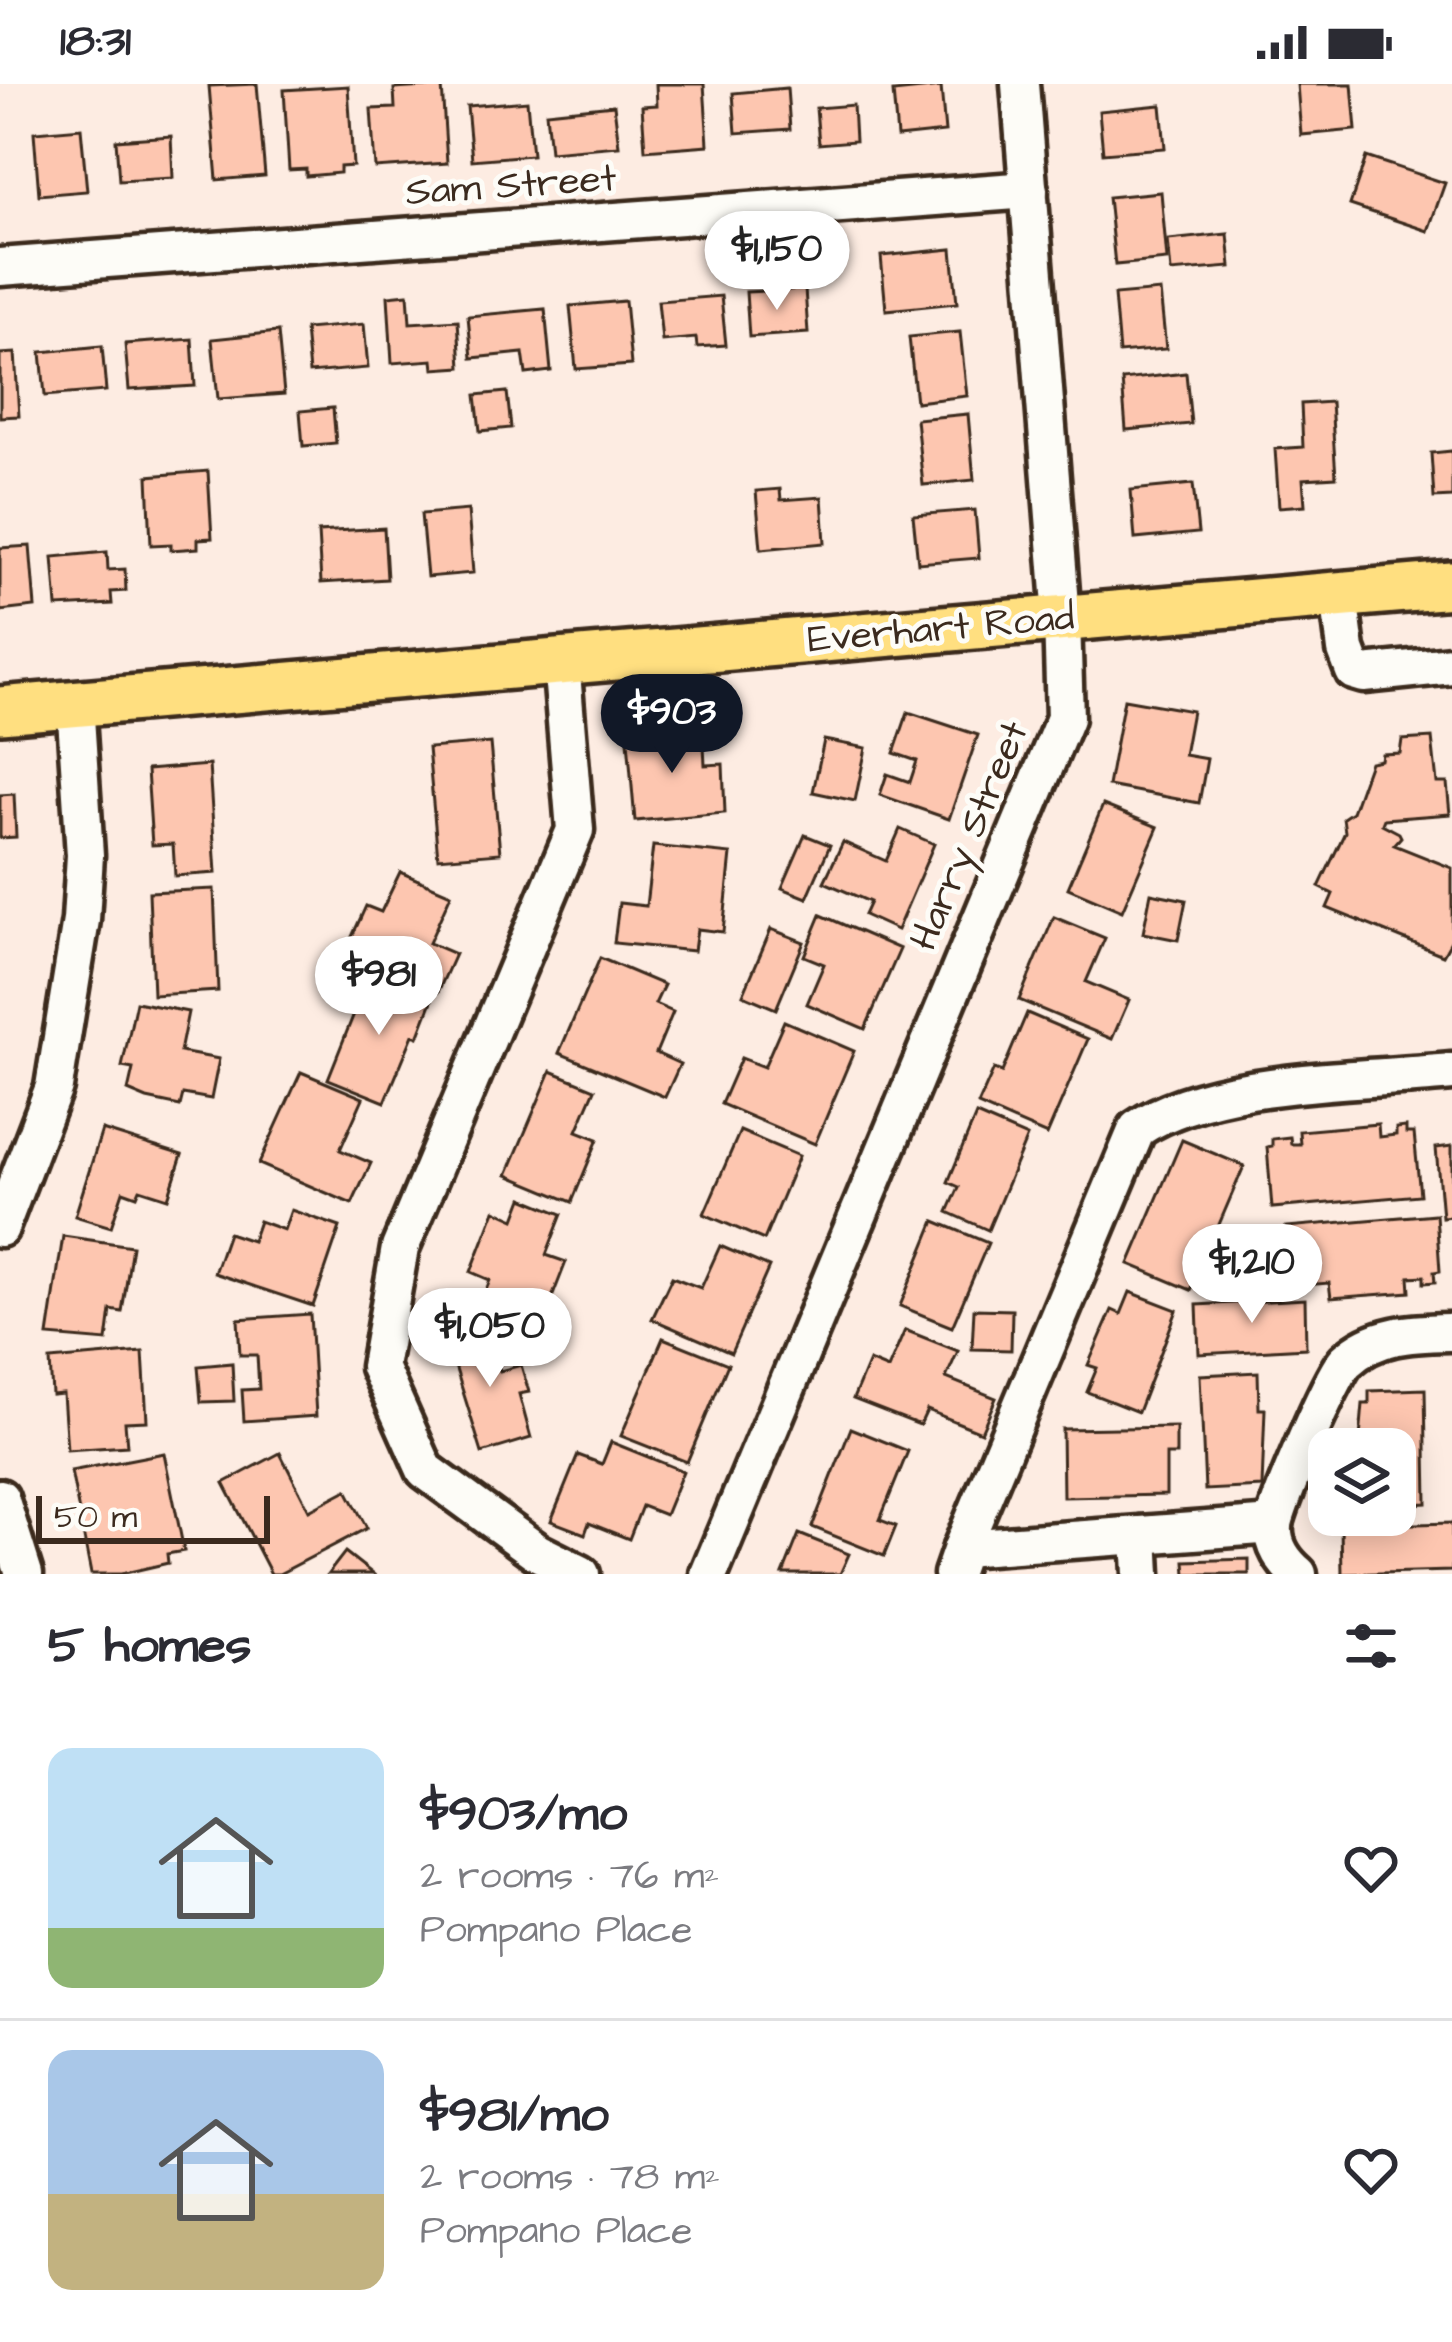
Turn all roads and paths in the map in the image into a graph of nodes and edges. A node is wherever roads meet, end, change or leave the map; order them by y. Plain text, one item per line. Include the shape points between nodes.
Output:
1 (1020, 84) edge
2 (1029, 190) junction
3 (0, 267) edge
4 (1452, 585) edge
5 (1339, 595) junction
6 (1062, 618) junction
7 (561, 661) junction
8 (1452, 665) edge
9 (75, 702) junction
10 (0, 710) edge
11 (1452, 1072) edge
12 (0, 1228) edge
13 (1452, 1332) edge
14 (0, 1498) edge
15 (1274, 1525) junction
16 (1140, 1534) junction
17 (957, 1561) edge
18 (24, 1574) edge
19 (581, 1574) edge
20 (709, 1574) edge
21 (1142, 1574) edge
22 (1298, 1574) edge

1 - 2 street, Harry Street
2 - 3 street, Sam Street
2 - 6 street, Harry Street
4 - 5 main road, Everhart Road
5 - 6 main road, Everhart Road
5 - 8 street via 1354,671
6 - 7 main road, Everhart Road
6 - 20 street, Harry Street via 1065,718
7 - 9 main road, Everhart Road
7 - 19 street via 575,830 400,1248 379,1367 424,1470
9 - 10 main road, Everhart Road
9 - 12 street via 81,920 54,1087
11 - 17 street via 1239,1092 1182,1103 1137,1129
13 - 15 street via 1398,1333 1344,1363
14 - 18 street
15 - 16 street
15 - 22 street via 1283,1560
16 - 17 street
16 - 21 street

